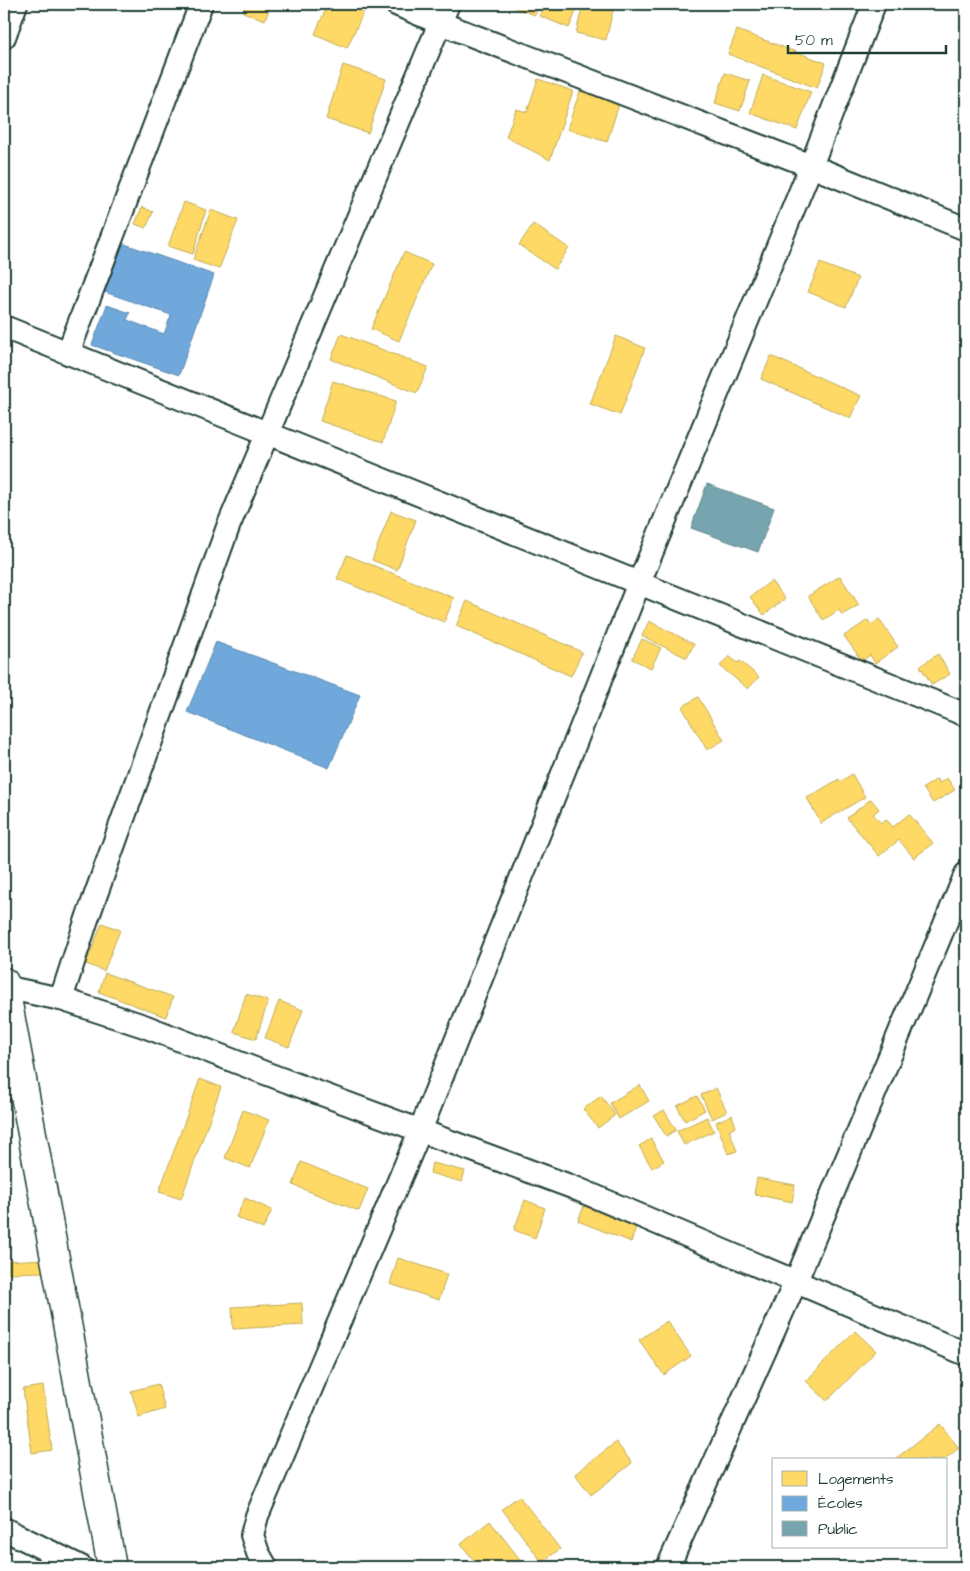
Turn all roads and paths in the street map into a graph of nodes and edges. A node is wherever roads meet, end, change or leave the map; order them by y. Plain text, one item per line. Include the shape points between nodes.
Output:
1 (16, 4) edge
2 (201, 4) edge
3 (396, 4) edge
4 (874, 4) edge
5 (444, 13) edge
6 (4, 37) edge
7 (812, 166) junction
8 (966, 229) edge
9 (4, 327) edge
10 (68, 353) junction
11 (268, 434) junction
12 (639, 583) junction
13 (966, 715) edge
14 (966, 874) edge
15 (4, 985) edge
16 (61, 999) junction
17 (17, 1055) junction
18 (4, 1089) edge
19 (420, 1131) junction
20 (796, 1281) junction
21 (966, 1354) edge
22 (4, 1529) edge
23 (81, 1567) edge
24 (112, 1567) edge
25 (266, 1567) edge
26 (668, 1567) edge

1 - 6 street
2 - 10 street
3 - 5 street
4 - 7 street
5 - 7 street
5 - 11 street
7 - 8 street
7 - 12 street
9 - 10 street
10 - 11 street
11 - 12 street
11 - 16 street via 228,527
12 - 13 street
12 - 19 street
14 - 20 street
15 - 16 street
15 - 17 main road
16 - 19 street via 144,1026
17 - 18 street
17 - 24 main road
19 - 20 street via 575,1188
19 - 25 street via 257,1516 252,1534
20 - 21 street
20 - 26 street
22 - 23 street

